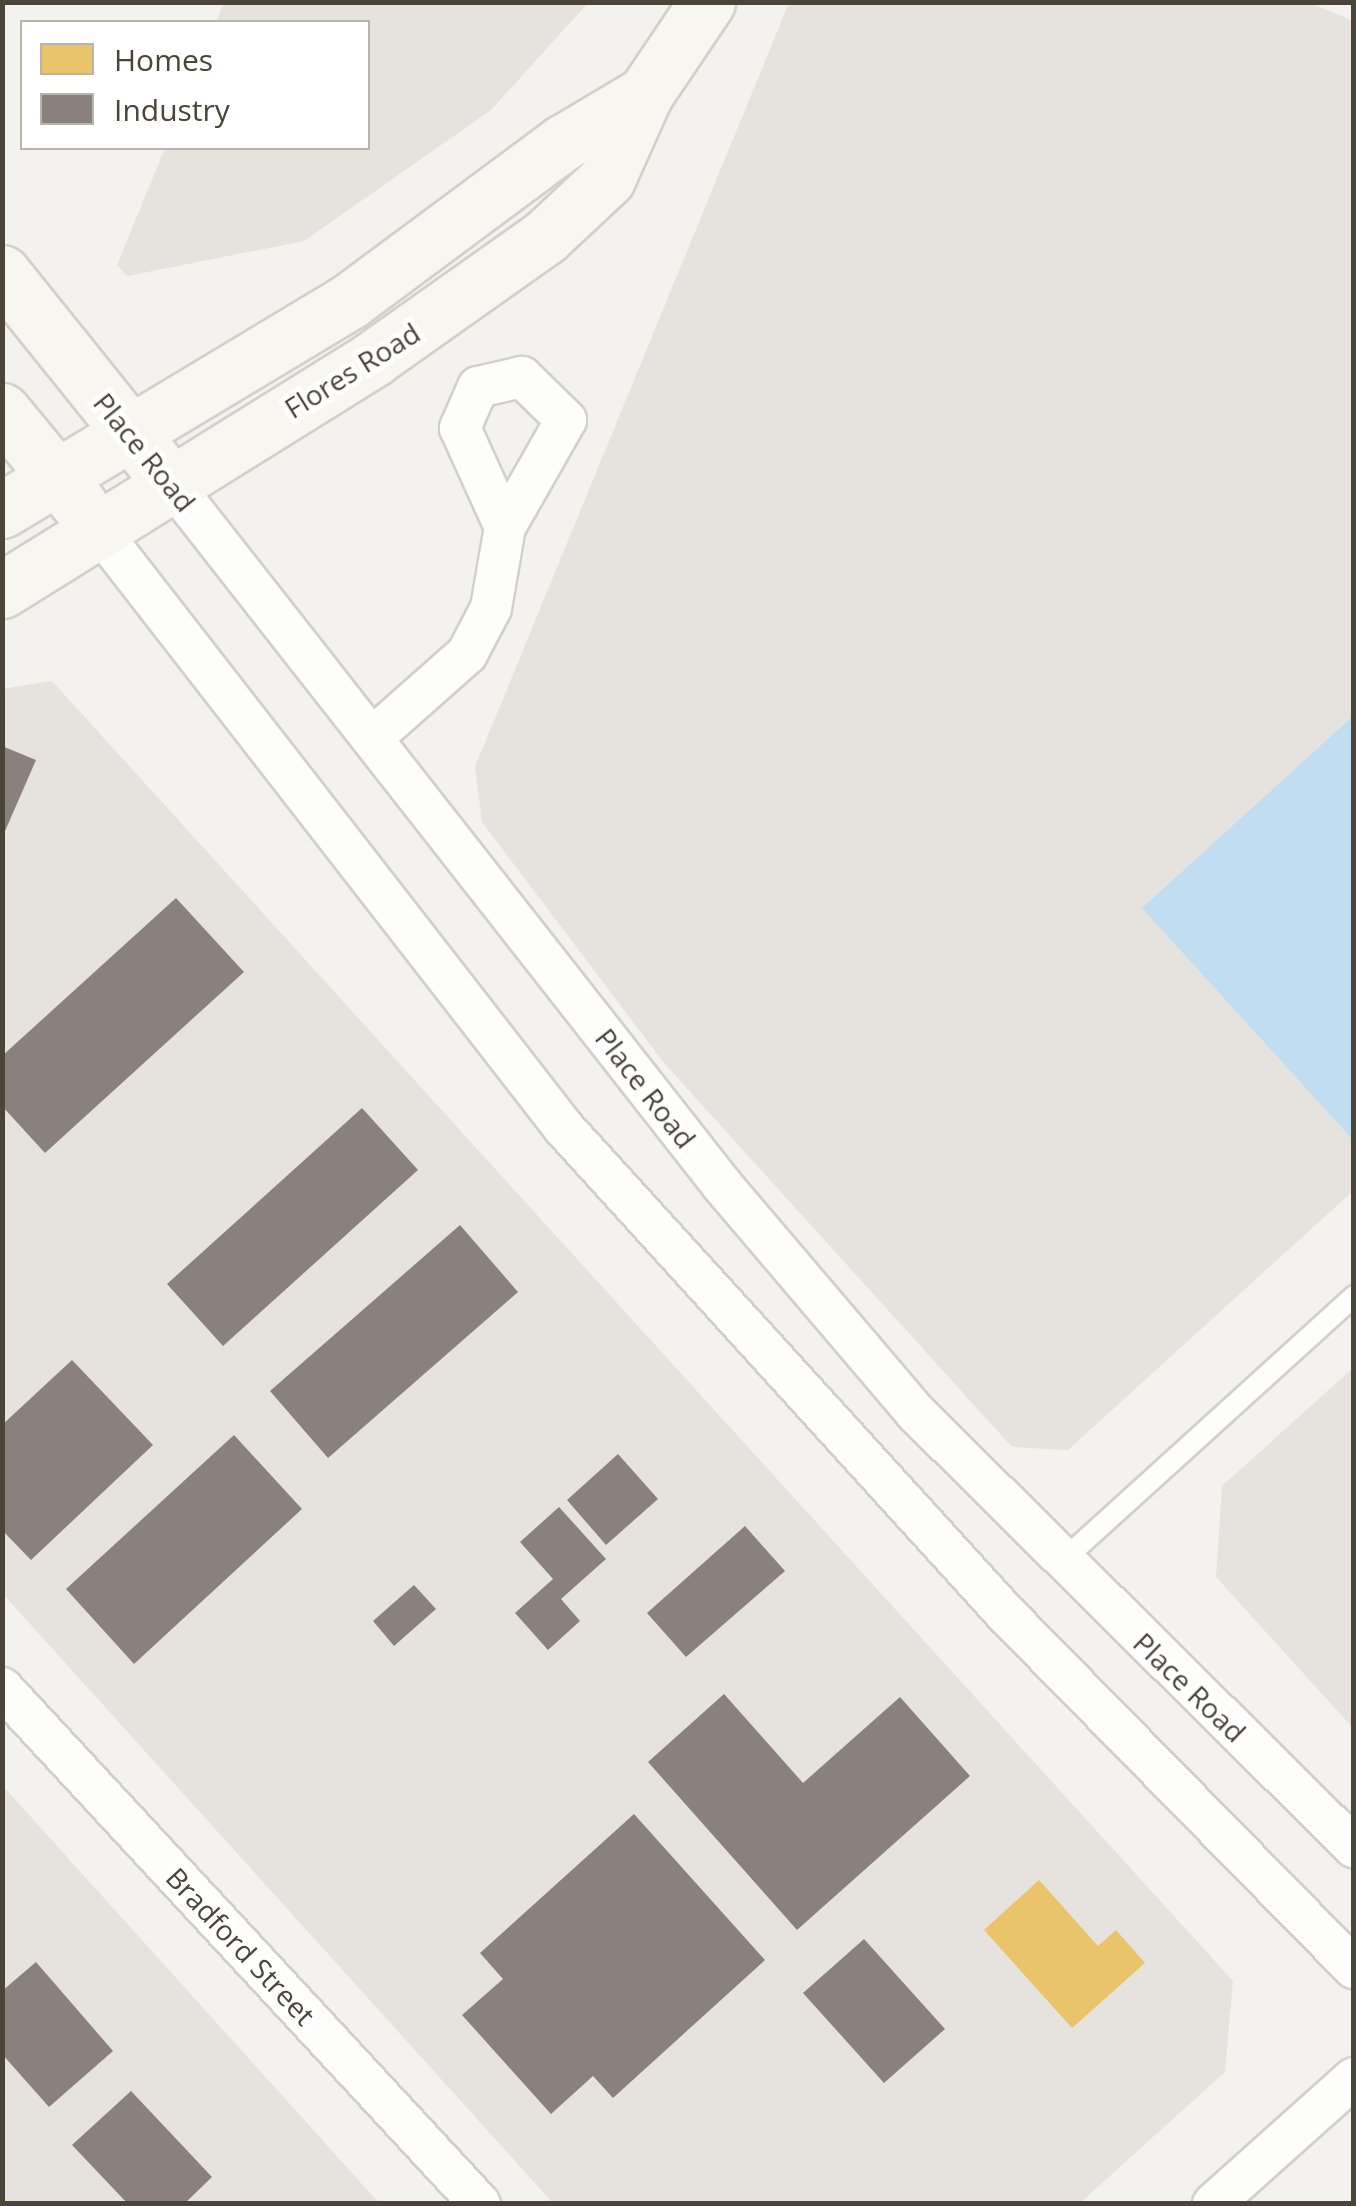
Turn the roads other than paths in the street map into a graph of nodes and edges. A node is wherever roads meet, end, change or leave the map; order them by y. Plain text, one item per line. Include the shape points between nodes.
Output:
1 (708, 2) edge
2 (645, 94) junction
3 (2, 273) edge
4 (2, 410) edge
5 (132, 434) junction
6 (57, 478) junction
7 (172, 484) junction
8 (2, 510) edge
9 (504, 527) dead end
10 (99, 530) junction
11 (2, 590) edge
12 (372, 738) junction
13 (1354, 1296) edge
14 (1061, 1562) junction
15 (2, 1688) edge
16 (1354, 1847) edge
17 (1354, 1968) edge
18 (1354, 2078) edge
19 (480, 2204) edge
20 (1213, 2204) edge

1 - 2 main road, Flores Road
2 - 5 main road, Flores Road via 564,142 427,251
2 - 7 main road, Flores Road via 607,179 545,237
3 - 5 main road, Place Road
4 - 6 main road
5 - 6 main road, Flores Road
5 - 7 main road, Place Road
6 - 8 main road, Flores Road
6 - 10 main road
7 - 10 main road, Flores Road
7 - 12 street, Place Road
9 - 12 street via 491,608 467,654
10 - 11 main road, Flores Road
10 - 17 street via 564,1128 1006,1613
12 - 14 street, Place Road via 722,1184 916,1413
13 - 14 lane
14 - 16 street, Place Road
15 - 19 street, Bradford Street
18 - 20 street

